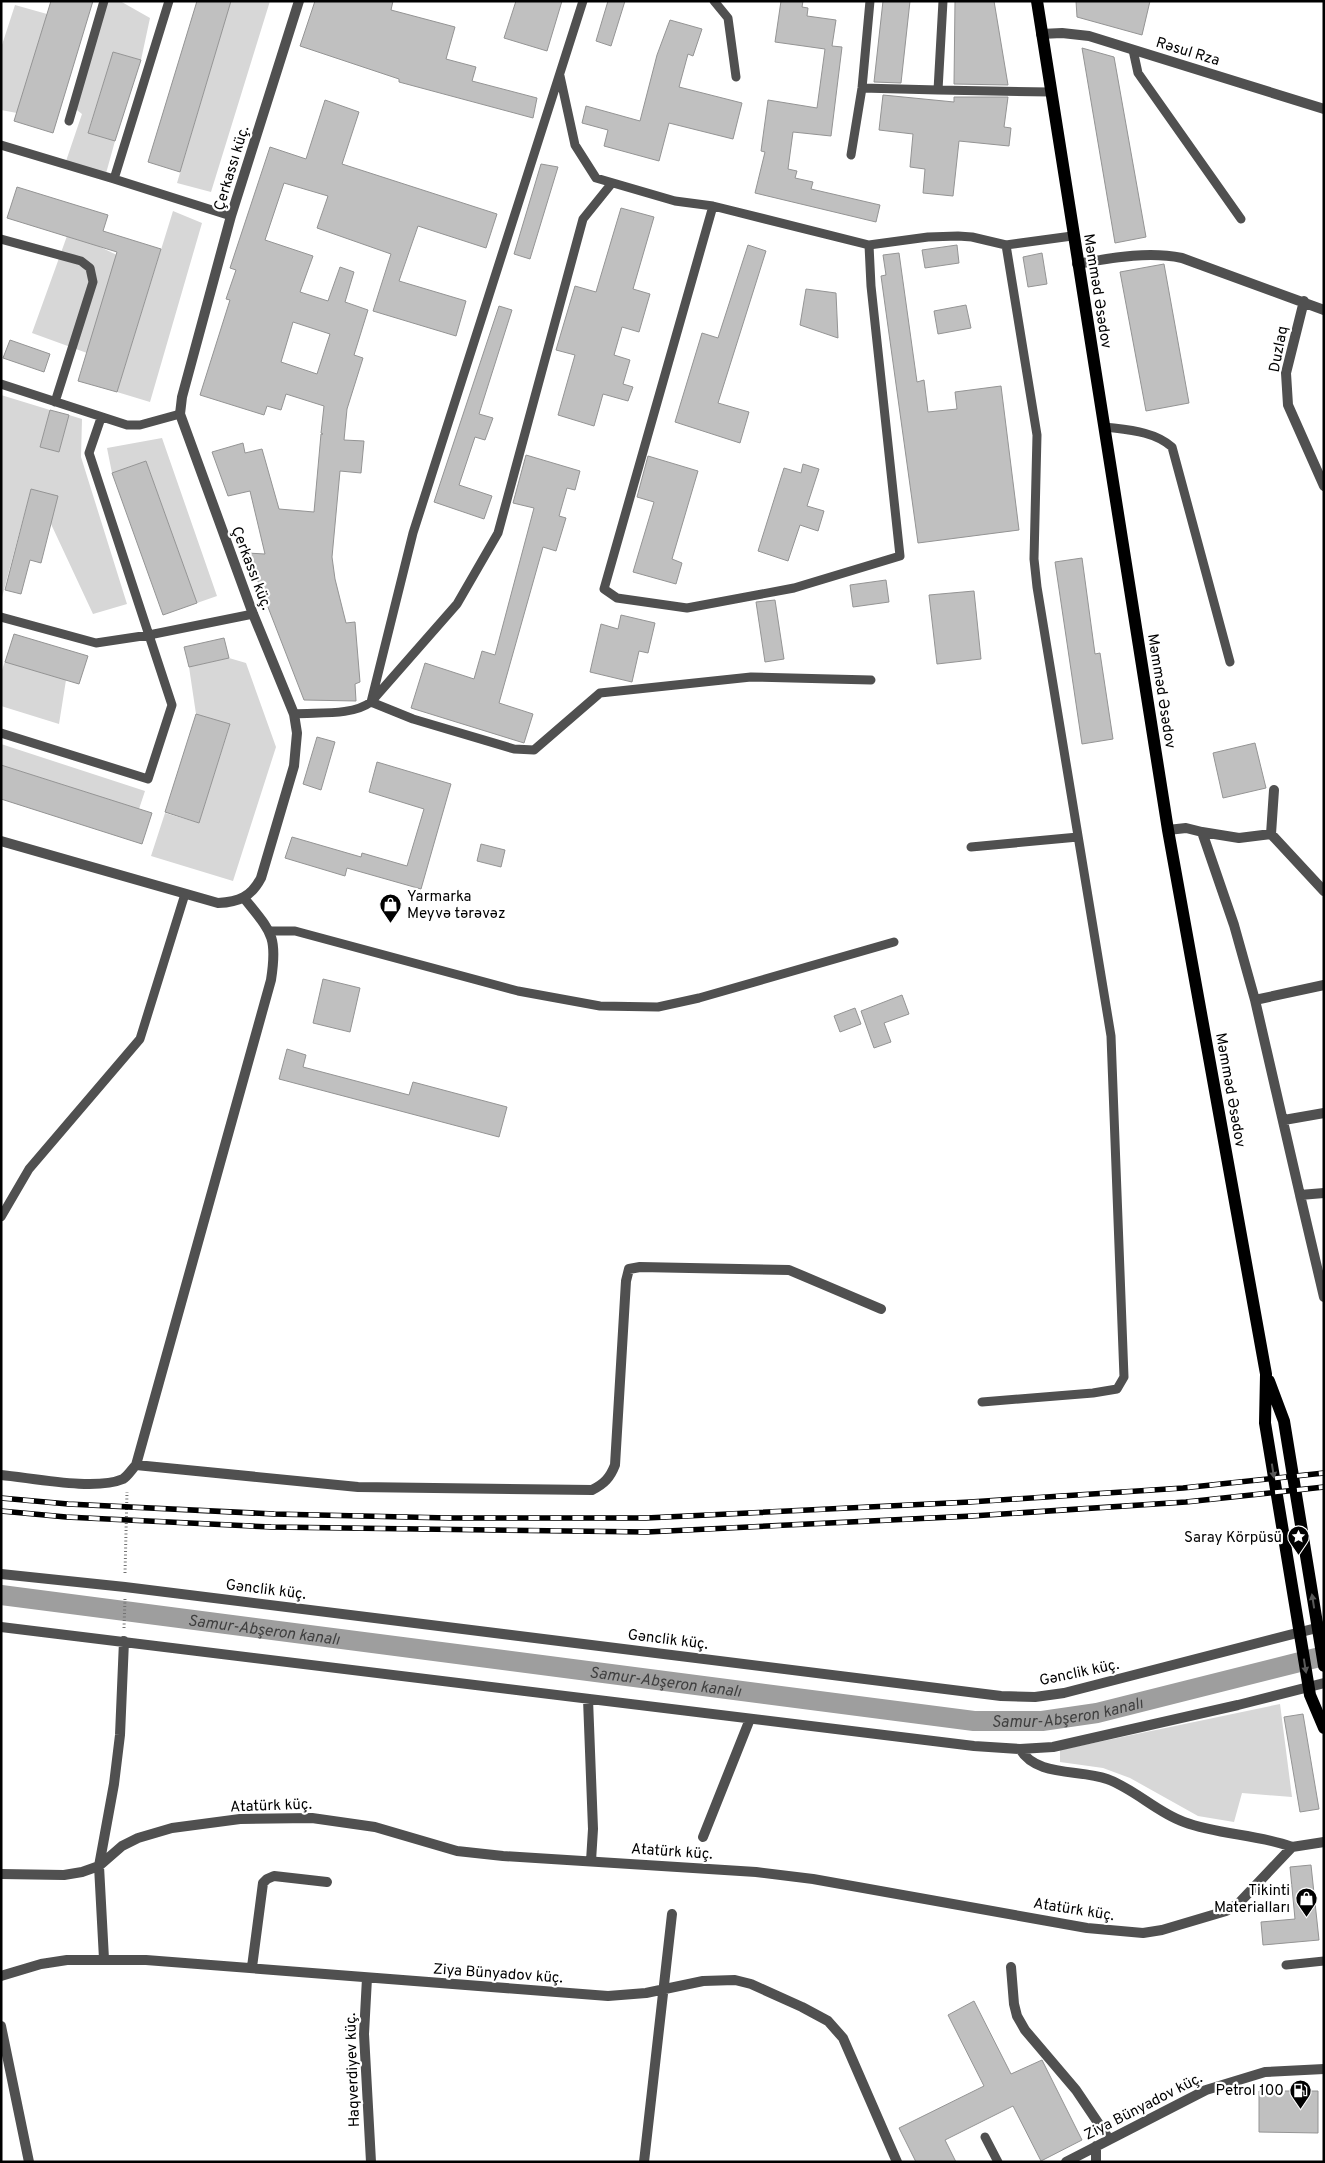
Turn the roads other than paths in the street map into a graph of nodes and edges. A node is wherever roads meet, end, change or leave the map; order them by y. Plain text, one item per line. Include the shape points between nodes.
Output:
1 (104, 1) edge
2 (169, 1) edge
3 (299, 1) edge
4 (583, 1) edge
5 (714, 1) edge
6 (870, 1) edge
7 (943, 1) edge
8 (1036, 5) edge
9 (1041, 34) junction
10 (1133, 50) junction
11 (560, 74) junction
12 (736, 77) dead end
13 (862, 88) junction
14 (938, 90) junction
15 (1050, 92) junction
16 (1324, 108) edge
17 (69, 121) dead end
18 (1, 144) edge
19 (851, 155) dead end
20 (114, 179) junction
21 (612, 183) junction
22 (713, 206) junction
23 (231, 216) junction
24 (1241, 219) dead end
25 (1072, 236) junction
26 (1, 239) edge
27 (869, 245) junction
28 (1006, 246) junction
29 (1076, 264) junction
30 (1304, 301) junction
31 (1324, 310) edge
32 (1, 384) edge
33 (55, 402) junction
34 (180, 414) junction
35 (101, 418) junction
36 (1105, 427) junction
37 (1324, 486) edge
38 (253, 614) junction
39 (1, 617) edge
40 (149, 635) junction
41 (1230, 662) dead end
42 (871, 680) dead end
43 (371, 702) junction
44 (294, 714) junction
45 (1, 733) edge
46 (1274, 790) dead end
47 (1168, 830) junction
48 (1202, 832) junction
49 (1271, 834) junction
50 (1078, 837) junction
51 (1, 840) edge
52 (971, 847) dead end
53 (1324, 891) edge
54 (185, 894) junction
55 (244, 898) junction
56 (270, 930) junction
57 (894, 942) dead end
58 (1324, 985) edge
59 (1255, 1000) junction
60 (1324, 1113) edge
61 (1284, 1120) junction
62 (1324, 1193) edge
63 (1300, 1195) junction
64 (1, 1217) edge
65 (1324, 1297) edge
66 (881, 1309) dead end
67 (1266, 1374) junction
68 (982, 1402) dead end
69 (136, 1464) junction
70 (1, 1475) edge
71 (1, 1574) edge
72 (1324, 1626) edge
73 (1, 1627) edge
74 (124, 1641) junction
75 (1324, 1666) edge
76 (1324, 1683) edge
77 (588, 1699) junction
78 (750, 1719) junction
79 (1324, 1728) edge
80 (1020, 1748) junction
81 (703, 1838) dead end
82 (1324, 1842) edge
83 (1292, 1847) junction
84 (592, 1861) junction
85 (99, 1866) junction
86 (1, 1874) edge
87 (327, 1882) dead end
88 (672, 1914) dead end
89 (104, 1959) junction
90 (1324, 1961) edge
91 (1286, 1965) dead end
92 (252, 1967) junction
93 (1012, 1967) dead end
94 (1, 1976) edge
95 (367, 1978) junction
96 (664, 1990) junction
97 (1, 2026) edge
98 (1324, 2069) edge
99 (985, 2137) dead end
100 (1109, 2139) junction
101 (1096, 2146) junction
102 (29, 2162) edge
103 (371, 2162) edge
104 (644, 2162) edge
105 (897, 2162) edge
106 (998, 2162) edge
107 (1066, 2162) edge
108 (1096, 2162) edge

1 - 17 lane
2 - 20 lane
3 - 23 street, Çerkassı küç.
4 - 11 lane
5 - 12 lane via 728,18
6 - 13 lane
7 - 14 lane
8 - 9 main road, Məmməd Əsədov
9 - 10 street, Rəsul Rza via 1088,36
9 - 15 main road, Məmməd Əsədov
10 - 16 street, Rəsul Rza
10 - 24 lane via 1138,73
11 - 21 lane via 575,145 596,178
11 - 43 lane via 412,533
13 - 14 lane
13 - 19 lane
14 - 15 lane
15 - 25 main road, Məmməd Əsədov
18 - 20 lane
20 - 23 lane
21 - 22 lane via 675,201
21 - 43 lane via 583,219 498,533 457,604
22 - 27 lane
22 - 27 lane via 604,589 617,598 687,608 794,588 900,556 870,286
23 - 34 street, Çerkassı küç.
25 - 28 lane
25 - 29 main road, Məmməd Əsədov
26 - 33 lane via 81,261 90,268 93,282
27 - 28 lane via 958,236
28 - 50 lane via 1037,435 1036,587
29 - 30 street via 1142,254 1165,254
29 - 36 main road, Məmməd Əsədov
30 - 31 street
30 - 37 street, Duzlaq via 1286,373 1288,405
32 - 33 lane
33 - 35 lane
34 - 35 lane via 134,425
34 - 38 street, Çerkassı küç.
35 - 40 lane via 89,452
36 - 41 lane via 1141,432 1172,447
36 - 47 main road, Məmməd Əsədov
38 - 40 lane
38 - 44 street, Çerkassı küç.
39 - 40 lane via 96,643
40 - 45 lane via 172,705 148,779
42 - 43 lane via 751,677 600,693 534,750 514,749 413,719
43 - 44 lane via 364,708 352,710
44 - 55 street, Çerkassı küç. via 297,733 294,766 262,878 252,893
46 - 49 street
47 - 48 street via 1186,828
47 - 67 main road, Məmməd Əsədov
48 - 49 street via 1239,838
48 - 59 street via 1234,925
49 - 53 street
50 - 52 lane
50 - 68 lane via 1111,1036 1124,1377 1116,1389 1101,1392
51 - 54 street
54 - 55 street via 218,902
54 - 64 lane via 140,1039 28,1169
55 - 56 street
56 - 57 lane via 295,931 518,991 600,1006 658,1007
56 - 69 street via 275,956 271,980
58 - 59 street
59 - 61 street
60 - 61 street
61 - 63 street
62 - 63 street
63 - 65 street
66 - 69 street via 789,1270 640,1266 630,1269 626,1281 615,1466 604,1484 592,1490 358,1487
75 -> 67 main road, Məmməd Əsədov via 1284,1421
67 -> 79 main road, Məmməd Əsədov via 1265,1423 1310,1695
69 - 70 street via 125,1478 109,1484
71 - 72 street, Gənclik küç. via 125,1586 1002,1696 1035,1697 1064,1693
73 - 74 street
74 - 77 street
74 - 85 street via 120,1735
76 - 80 street via 1053,1747
77 - 78 street
77 - 84 street
78 - 80 street via 974,1746
78 - 81 street
80 - 83 street via 1025,1758 1037,1765 1106,1778 1129,1788 1184,1822 1273,1840
82 - 83 street
83 - 84 street, Atatürk küç. via 1239,1903 1226,1911 1187,1924 1143,1933 1087,1928 756,1872
84 - 85 street, Atatürk küç. via 456,1851 376,1827 312,1818 282,1818 240,1819 156,1831 122,1846
85 - 86 street, Atatürk küç. via 64,1875
85 - 89 street
87 - 92 street via 267,1878 263,1883
88 - 96 street
89 - 92 street, Ziya Bünyadov küç.
89 - 94 street, Ziya Bünyadov küç. via 41,1964
90 - 91 lane
92 - 95 street, Ziya Bünyadov küç.
93 - 100 street via 1017,2016 1090,2108
95 - 96 street, Ziya Bünyadov küç. via 608,1996
95 - 103 street, Haqverdiyev küç. via 364,2034
96 - 104 street
96 - 105 street, Ziya Bünyadov küç. via 703,1980 735,1980 751,1984 828,2021 843,2038
97 - 102 street
98 - 100 street, Ziya Bünyadov küç. via 1265,2072 1241,2078 1206,2090
99 - 106 lane
100 - 101 street, Ziya Bünyadov küç.
101 - 107 street, Ziya Bünyadov küç.
101 - 108 street

